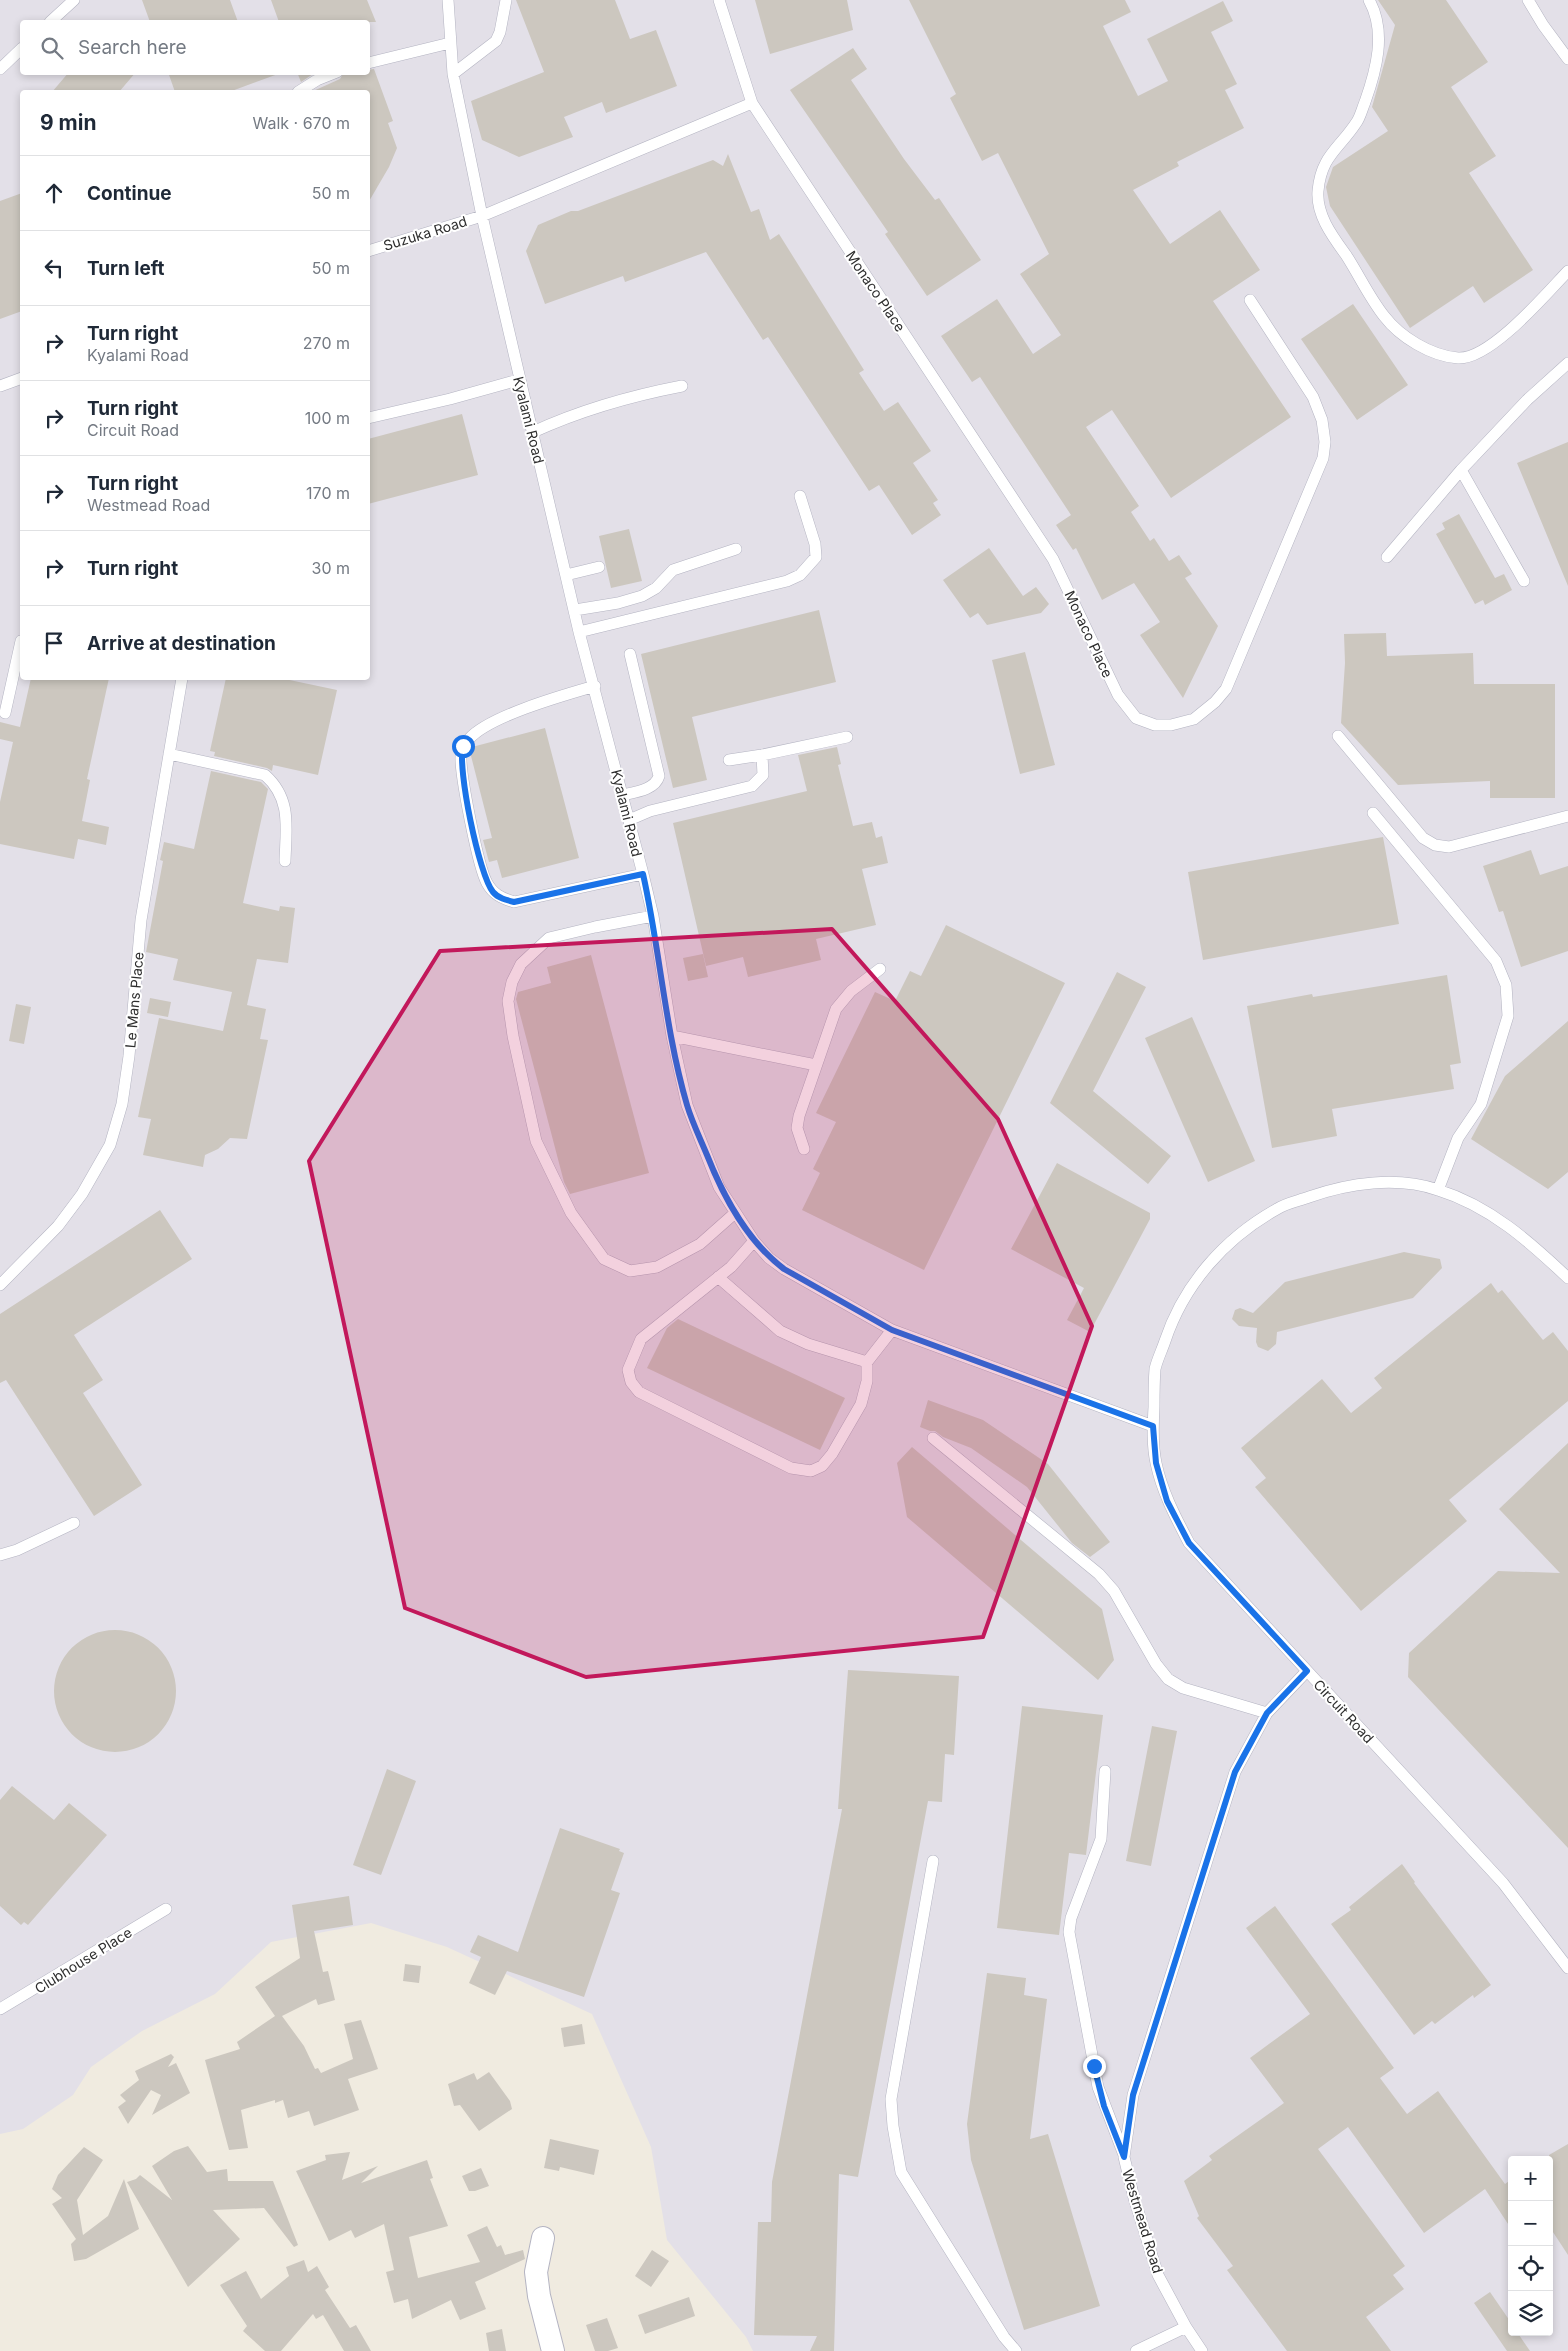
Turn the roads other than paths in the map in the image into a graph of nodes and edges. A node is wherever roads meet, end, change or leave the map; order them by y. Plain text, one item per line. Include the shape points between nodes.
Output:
1 (74, 0) edge
2 (448, 0) edge
3 (506, 0) edge
4 (719, 0) edge
5 (1369, 0) edge
6 (1528, 0) edge
7 (52, 20) edge
8 (450, 43) junction
9 (20, 50) edge
10 (1568, 59) edge
11 (370, 62) edge
12 (0, 69) edge
13 (453, 74) junction
14 (330, 75) edge
15 (301, 90) edge
16 (752, 104) junction
17 (482, 216) junction
18 (370, 250) edge
19 (1568, 271) edge
20 (1250, 300) dead end
21 (1568, 363) edge
22 (20, 379) edge
23 (518, 380) junction
24 (0, 386) edge
25 (682, 386) dead end
26 (370, 418) edge
27 (533, 432) junction
28 (1461, 470) junction
29 (800, 496) dead end
30 (736, 549) dead end
31 (1387, 557) dead end
32 (599, 567) dead end
33 (566, 575) junction
34 (1524, 582) dead end
35 (575, 610) junction
36 (579, 632) junction
37 (20, 646) edge
38 (630, 654) dead end
39 (182, 680) edge
40 (595, 686) junction
41 (5, 713) dead end
42 (1338, 736) dead end
43 (847, 738) dead end
44 (169, 754) junction
45 (762, 755) junction
46 (729, 760) dead end
47 (622, 795) junction
48 (1373, 813) dead end
49 (1568, 816) edge
50 (628, 820) junction
51 (285, 861) dead end
52 (643, 874) junction
53 (653, 916) junction
54 (880, 969) dead end
55 (672, 1036) junction
56 (816, 1065) junction
57 (804, 1149) dead end
58 (1438, 1190) junction
59 (735, 1213) junction
60 (754, 1241) junction
61 (718, 1277) junction
62 (1568, 1278) edge
63 (0, 1285) edge
64 (892, 1330) junction
65 (868, 1362) junction
66 (1153, 1426) junction
67 (933, 1438) dead end
68 (74, 1523) dead end
69 (0, 1555) edge
70 (1307, 1671) junction
71 (1267, 1713) junction
72 (1105, 1771) dead end
73 (933, 1862) dead end
74 (166, 1909) dead end
75 (1568, 1968) edge
76 (0, 2009) edge
77 (1124, 2157) junction
78 (543, 2238) dead end
79 (1186, 2327) junction
80 (553, 2351) edge
81 (1016, 2351) edge
82 (1136, 2351) edge
83 (1202, 2351) edge

1 - 7 lane
2 - 8 lane, Kyalami Road
3 - 13 lane via 496,41
4 - 16 lane, Monaco Place
5 - 19 lane via 1378,30 1378,60 1357,122 1334,148 1324,166 1318,192 1330,236 1384,317 1415,343 1442,356 1460,358 1482,352 1497,340
6 - 10 lane
8 - 11 lane
8 - 13 lane, Kyalami Road
9 - 12 lane
13 - 17 lane, Kyalami Road
14 - 15 lane
16 - 17 lane
16 - 20 lane, Monaco Place via 1053,559 1118,695 1136,718 1155,725 1171,726 1194,719 1226,690 1323,458 1322,420 1313,397
17 - 18 lane, Suzuka Road
17 - 23 lane, Kyalami Road
21 - 28 lane via 1527,400
22 - 24 lane
23 - 26 lane via 450,400
23 - 27 lane, Kyalami Road
25 - 27 lane via 607,403
27 - 33 lane, Kyalami Road
28 - 31 lane
28 - 34 lane
29 - 36 lane via 814,537 816,557 800,575 787,581
30 - 35 lane via 674,570 656,588 642,596
32 - 33 lane
33 - 35 lane, Kyalami Road
35 - 36 lane, Kyalami Road
36 - 40 lane, Kyalami Road
37 - 41 lane
38 - 47 lane via 658,776 654,784
39 - 44 lane, Le Mans Place
40 - 47 lane, Kyalami Road
40 - 52 lane via 542,702 483,727 463,746 462,766 480,860 494,894 514,902
42 - 49 lane via 1423,838 1436,845 1450,848
43 - 45 lane
44 - 51 lane via 265,775 276,784 286,810
44 - 63 lane, Le Mans Place via 141,920 122,1104 110,1145 82,1194 58,1226
45 - 46 lane
45 - 50 lane via 763,775 752,786 650,811
47 - 50 lane, Kyalami Road
48 - 58 lane via 1496,961 1506,985 1508,1016 1484,1096 1458,1138
50 - 52 lane, Kyalami Road
52 - 53 lane, Kyalami Road
53 - 55 lane, Kyalami Road
53 - 59 lane via 549,938 521,964 512,982 508,1001 512,1036 536,1141 570,1213 604,1258 630,1271 657,1266 700,1244
54 - 56 lane via 851,991 836,1009
55 - 56 lane
55 - 59 lane, Kyalami Road via 687,1105 719,1187
56 - 57 lane via 799,1116 798,1128
58 - 62 lane, Circuit Road via 1507,1224
58 - 66 lane, Circuit Road via 1413,1184 1365,1183 1322,1192 1278,1208 1244,1230 1217,1254 1190,1287 1171,1324 1155,1368
59 - 60 lane, Kyalami Road
60 - 61 lane
60 - 64 lane, Kyalami Road via 784,1269
61 - 65 lane via 780,1331 808,1344
61 - 65 lane via 641,1339 628,1370 631,1382 639,1392 791,1468 811,1471 822,1466 832,1454 861,1404
64 - 65 lane
64 - 66 lane, Kyalami Road
66 - 70 lane, Circuit Road via 1156,1463 1167,1501 1189,1543
67 - 71 lane via 1099,1574 1114,1591 1168,1679 1183,1688
68 - 69 lane
70 - 71 lane, Westmead Road
70 - 75 lane, Circuit Road via 1503,1883
71 - 77 lane, Westmead Road via 1232,1781 1133,2095
72 - 77 lane via 1101,1839 1071,1918 1069,1932 1098,2087
73 - 81 lane via 891,2100 893,2126 901,2172 1004,2337
74 - 76 lane, Clubhouse Place
77 - 79 lane, Westmead Road via 1158,2275
78 - 80 street via 536,2272 538,2296
79 - 82 lane
79 - 83 lane, Westmead Road

